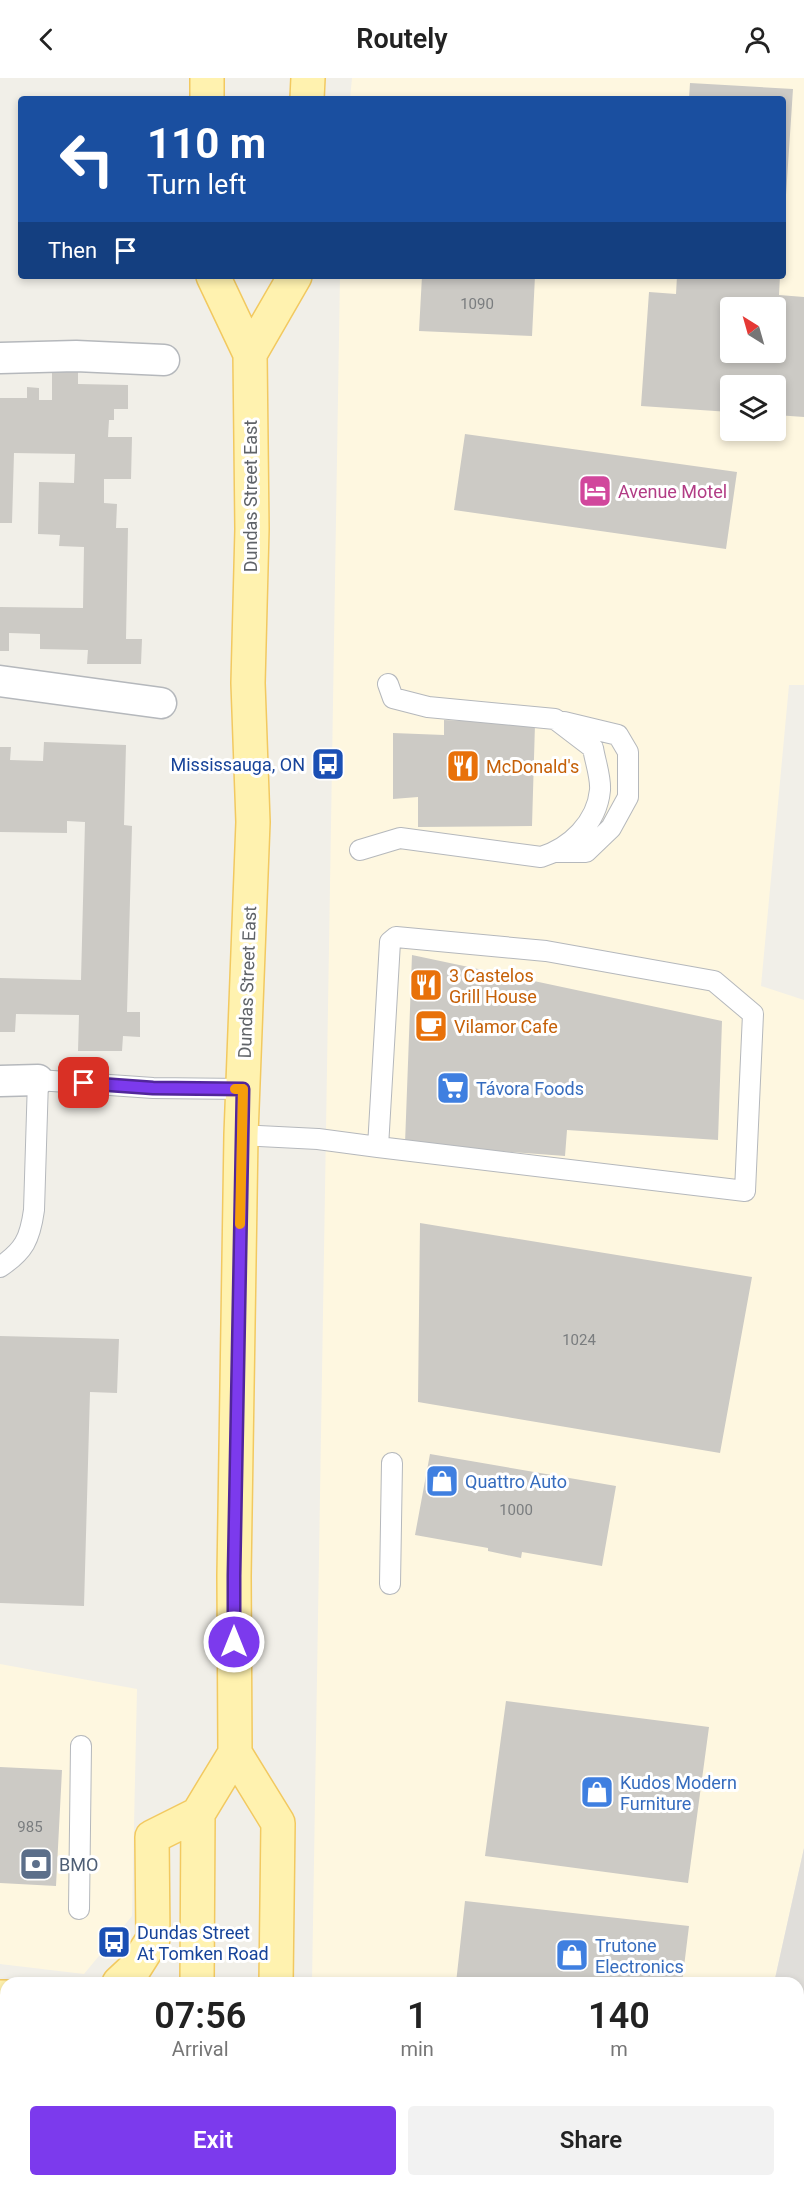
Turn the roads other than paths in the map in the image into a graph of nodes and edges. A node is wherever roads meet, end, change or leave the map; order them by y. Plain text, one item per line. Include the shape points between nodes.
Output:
1 (207, 78) edge
2 (308, 78) edge
3 (207, 96) edge
4 (308, 96) edge
5 (214, 279) edge
6 (294, 279) edge
7 (250, 354) junction
8 (0, 358) edge
9 (164, 360) dead end
10 (0, 681) edge
11 (388, 684) dead end
12 (161, 703) dead end
13 (555, 719) junction
14 (360, 850) dead end
15 (557, 852) junction
16 (38, 1080) junction
17 (0, 1081) edge
18 (243, 1089) junction
19 (241, 1135) junction
20 (378, 1147) junction
21 (0, 1267) edge
22 (392, 1463) dead end
23 (390, 1584) dead end
24 (81, 1746) dead end
25 (235, 1753) junction
26 (198, 1814) junction
27 (79, 1909) dead end
28 (126, 1977) edge
29 (196, 1977) edge
30 (276, 1977) edge

1 - 3 main road
2 - 4 main road
5 - 7 main road, Dundas Street East
6 - 7 main road
7 - 18 main road, Dundas Street East via 252,529 248,683 253,822
8 - 9 street
10 - 12 street
11 - 13 lane via 393,698 428,706
13 - 15 lane via 593,748 600,790 592,820
13 - 15 lane via 618,735 628,752 628,797 611,828 586,852
14 - 15 lane via 400,838 541,857
16 - 17 street
16 - 18 lane
16 - 21 lane via 31,1231 21,1251
18 - 19 main road, Dundas Street East
19 - 20 lane
19 - 25 main road, Dundas Street East
20 - 20 lane via 390,942 396,937 546,951 714,981 753,1014 745,1191
22 - 23 lane
24 - 27 lane
25 - 26 main road
25 - 30 main road via 278,1823
26 - 28 main road via 152,1837 153,1939
26 - 29 main road

